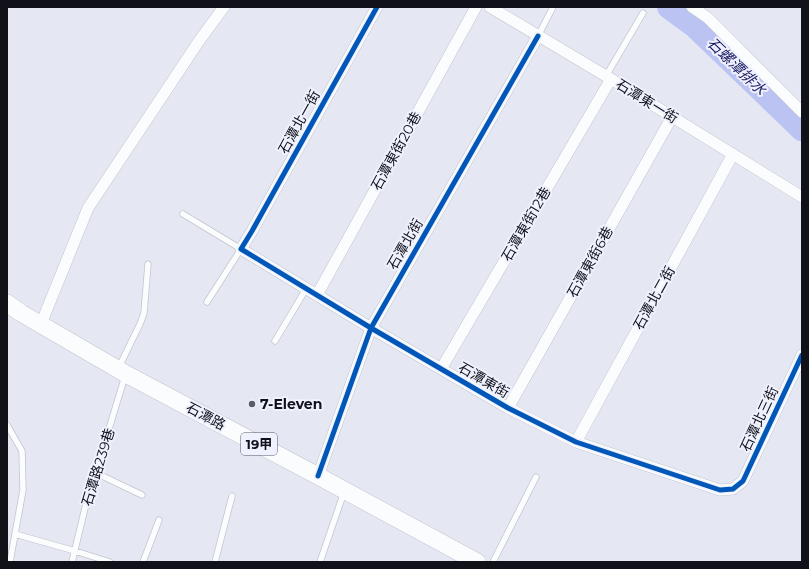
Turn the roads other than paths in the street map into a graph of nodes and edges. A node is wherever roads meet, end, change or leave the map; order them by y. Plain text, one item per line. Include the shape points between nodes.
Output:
1 (224, 7) edge
2 (377, 7) edge
3 (476, 7) edge
4 (490, 7) edge
5 (553, 7) edge
6 (692, 7) edge
7 (643, 13) dead end
8 (538, 36) junction
9 (608, 78) junction
10 (802, 112) edge
11 (672, 117) junction
12 (733, 154) junction
13 (802, 197) edge
14 (183, 214) dead end
15 (241, 249) junction
16 (148, 264) dead end
17 (306, 289) junction
18 (317, 295) junction
19 (207, 302) dead end
20 (7, 303) edge
21 (41, 324) junction
22 (371, 328) junction
23 (275, 341) dead end
24 (802, 355) edge
25 (441, 369) junction
26 (122, 371) junction
27 (508, 408) junction
28 (7, 425) edge
29 (576, 442) junction
30 (96, 473) junction
31 (318, 476) junction
32 (536, 477) dead end
33 (733, 489) joint
34 (344, 491) junction
35 (142, 495) dead end
36 (232, 496) dead end
37 (158, 520) dead end
38 (15, 534) junction
39 (75, 551) junction
40 (10, 562) edge
41 (72, 562) edge
42 (110, 562) edge
43 (143, 562) edge
44 (215, 562) edge
45 (320, 562) edge
46 (477, 562) edge
47 (493, 562) edge

1 - 21 street via 88,208
2 - 15 street, 石潭北一街
3 - 18 street, 石潭東街20巷
4 - 8 street, 石潭東一街
5 - 8 lane
6 - 10 street via 708,18
7 - 9 lane
8 - 9 street, 石潭東一街
8 - 22 street, 石潭北街
9 - 11 street, 石潭東一街
9 - 25 street, 石潭東街12巷
11 - 12 street, 石潭東一街
11 - 27 street, 石潭東街6巷
12 - 13 street, 石潭東一街
12 - 29 street, 石潭北二街
14 - 15 lane
15 - 17 street, 石潭東街
15 - 19 lane
16 - 26 lane, 石潭路239巷 via 144,313
17 - 18 street, 石潭東街
17 - 23 lane
18 - 22 street, 石潭東街
20 - 21 main road, 19甲
21 - 26 main road, 石潭路 / 19甲
22 - 25 street, 石潭東街
22 - 31 street, 石潭北街
24 - 33 street, 石潭北三街 via 743,481
25 - 27 street, 石潭東街
26 - 30 lane, 石潭路239巷
26 - 31 main road, 石潭路 / 19甲
27 - 29 street, 石潭東街
28 - 38 lane via 22,451 23,490
29 - 33 street, 石潭東街 via 720,490
30 - 35 lane
30 - 39 lane, 石潭路239巷
31 - 34 main road, 石潭路 / 19甲
32 - 47 lane
34 - 45 lane
34 - 46 main road, 石潭路 / 19甲
36 - 44 lane
37 - 43 lane
38 - 39 lane
38 - 40 lane
39 - 41 lane, 石潭路239巷
39 - 42 lane

